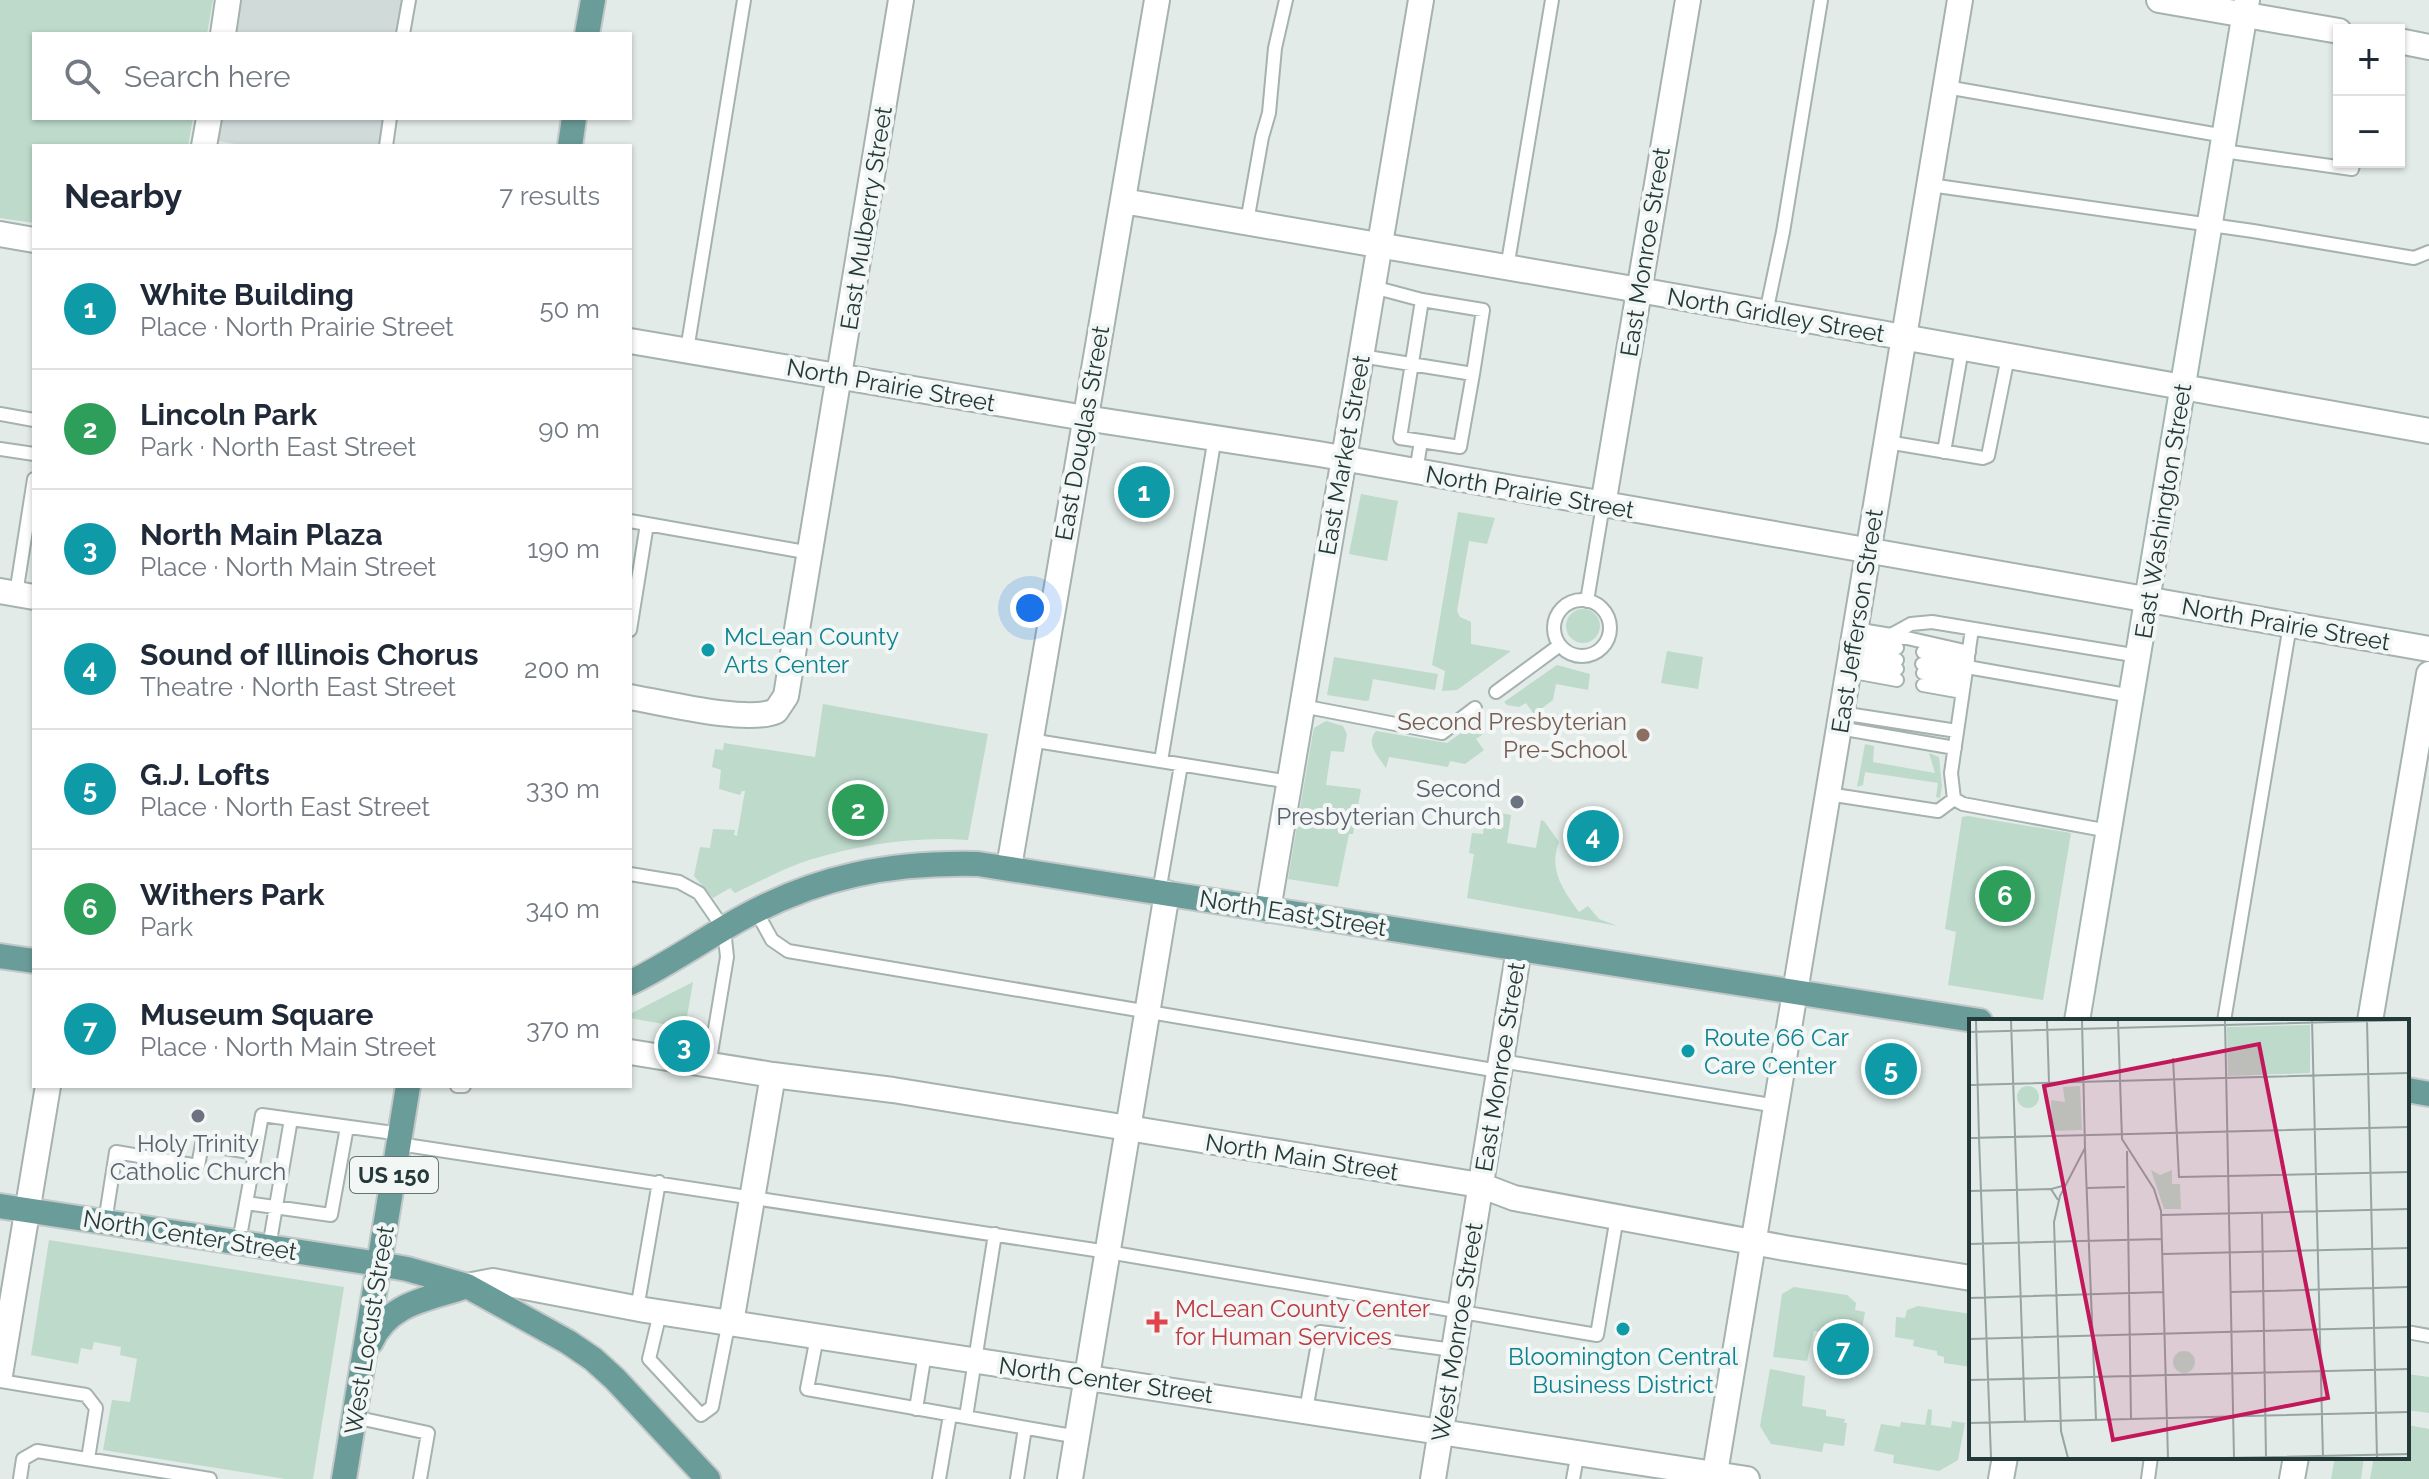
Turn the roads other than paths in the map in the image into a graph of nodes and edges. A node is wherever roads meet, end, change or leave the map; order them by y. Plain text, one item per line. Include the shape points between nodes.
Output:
1 (228, 0) edge
2 (409, 0) edge
3 (593, 0) edge
4 (744, 0) edge
5 (901, 0) edge
6 (1157, 0) edge
7 (1286, 0) edge
8 (1421, 0) edge
9 (1552, 0) edge
10 (1688, 0) edge
11 (1821, 0) edge
12 (1960, 0) edge
13 (2159, 0) edge
14 (2246, 7) edge
15 (2333, 29) edge
16 (223, 32) edge
17 (403, 32) edge
18 (587, 32) edge
19 (2405, 42) edge
20 (2429, 47) edge
21 (1946, 87) junction
22 (209, 120) edge
23 (390, 120) edge
24 (574, 120) edge
25 (2224, 143) junction
26 (204, 144) edge
27 (386, 144) edge
28 (570, 144) edge
29 (2333, 165) edge
30 (1930, 185) junction
31 (1123, 201) junction
32 (1247, 222) junction
33 (2210, 225) junction
34 (0, 234) edge
35 (32, 240) edge
36 (1380, 247) junction
37 (2429, 252) edge
38 (1507, 268) junction
39 (1373, 287) junction
40 (1639, 290) junction
41 (1422, 300) junction
42 (1766, 313) junction
43 (1904, 338) junction
44 (632, 341) edge
45 (1962, 349) junction
46 (687, 350) junction
47 (1361, 356) junction
48 (2008, 357) junction
49 (1412, 364) junction
50 (1473, 374) junction
51 (840, 375) junction
52 (2184, 386) junction
53 (0, 414) edge
54 (1085, 418) junction
55 (32, 420) edge
56 (2429, 431) edge
57 (1215, 437) junction
58 (1421, 441) junction
59 (1887, 442) junction
60 (0, 449) edge
61 (1944, 452) junction
62 (32, 454) edge
63 (1344, 460) junction
64 (1416, 472) junction
65 (32, 493) edge
66 (1603, 505) junction
67 (632, 521) edge
68 (647, 524) junction
69 (1868, 551) junction
70 (811, 553) junction
71 (17, 594) edge
72 (2147, 600) junction
73 (1587, 601) junction
74 (632, 606) edge
75 (2290, 625) junction
76 (1972, 629) junction
77 (1560, 645) junction
78 (1852, 647) junction
79 (2429, 649) edge
80 (2139, 656) junction
81 (1966, 670) junction
82 (2429, 674) edge
83 (1496, 692) dead end
84 (2132, 696) junction
85 (632, 697) edge
86 (1302, 706) junction
87 (1475, 708) dead end
88 (1840, 721) junction
89 (1957, 731) junction
90 (1030, 740) junction
91 (1955, 748) junction
92 (2422, 754) edge
93 (1161, 761) junction
94 (1181, 765) junction
95 (1290, 782) junction
96 (1828, 794) junction
97 (1954, 799) junction
98 (2109, 831) junction
99 (1009, 867) junction
100 (632, 874) edge
101 (1163, 893) junction
102 (1268, 910) junction
103 (756, 911) junction
104 (724, 929) junction
105 (1519, 949) junction
106 (0, 956) edge
107 (32, 961) edge
108 (632, 982) edge
109 (1795, 992) junction
110 (1148, 1012) junction
111 (1969, 1019) edge
112 (2077, 1019) edge
113 (2224, 1019) edge
114 (2370, 1019) edge
115 (632, 1052) edge
116 (709, 1065) junction
117 (1500, 1066) junction
118 (773, 1075) junction
119 (48, 1088) edge
120 (408, 1088) edge
121 (2409, 1090) edge
122 (2429, 1094) edge
123 (1777, 1106) junction
124 (291, 1119) junction
125 (347, 1127) junction
126 (1128, 1129) junction
127 (400, 1139) junction
128 (255, 1153) junction
129 (659, 1182) junction
130 (1480, 1185) junction
131 (753, 1196) junction
132 (246, 1203) junction
133 (0, 1206) edge
134 (276, 1207) junction
135 (29, 1210) junction
136 (1617, 1217) junction
137 (105, 1222) junction
138 (995, 1234) junction
139 (239, 1242) junction
140 (1754, 1242) junction
141 (269, 1247) junction
142 (1108, 1252) junction
143 (379, 1264) junction
144 (1969, 1278) edge
145 (467, 1286) junction
146 (1460, 1310) junction
147 (648, 1311) junction
148 (731, 1323) junction
149 (2409, 1332) edge
150 (2429, 1336) edge
151 (817, 1337) junction
152 (1453, 1350) junction
153 (925, 1353) junction
154 (365, 1355) junction
155 (975, 1360) junction
156 (1088, 1377) junction
157 (0, 1378) edge
158 (916, 1409) junction
159 (1306, 1410) junction
160 (950, 1415) junction
161 (354, 1417) junction
162 (966, 1417) junction
163 (1025, 1428) junction
164 (1441, 1431) junction
165 (1078, 1437) junction
166 (1578, 1452) junction
167 (88, 1459) junction
168 (2005, 1459) edge
169 (2151, 1459) edge
170 (2296, 1459) edge
171 (688, 1469) edge
172 (1715, 1477) edge
173 (20, 1479) edge
174 (210, 1479) edge
175 (344, 1479) edge
176 (420, 1479) edge
177 (708, 1479) edge
178 (939, 1479) edge
179 (1017, 1479) edge
180 (1070, 1479) edge
181 (1433, 1479) edge
182 (1573, 1479) edge
183 (1747, 1479) edge
184 (2001, 1479) edge
185 (2148, 1479) edge
186 (2292, 1479) edge

1 - 16 street
2 - 17 lane
3 - 18 main road
4 - 46 lane
5 - 51 street, East Mulberry Street
6 - 31 street, East Douglas Street
7 - 32 lane
8 - 36 street, East Market Street
9 - 38 lane
10 - 40 street, East Monroe Street
11 - 42 lane
12 - 21 street, East Jefferson Street
13 - 14 street
14 - 15 street
14 - 25 street, East Washington Street
19 - 20 street
21 - 25 lane
21 - 30 street, East Jefferson Street
22 - 26 street
23 - 27 lane
24 - 28 main road
25 - 29 lane
25 - 33 street, East Washington Street
30 - 33 lane
30 - 43 street, East Jefferson Street
31 - 32 street, North Gridley Street
31 - 54 street, East Douglas Street
32 - 36 street, North Gridley Street
33 - 37 lane via 2414,258
33 - 52 street, East Washington Street
34 - 35 street
36 - 38 street, North Gridley Street
36 - 39 street, East Market Street
38 - 40 street, North Gridley Street
39 - 41 lane
39 - 47 street, East Market Street
40 - 42 street, North Gridley Street
40 - 66 street, East Monroe Street
41 - 49 lane
41 - 50 lane via 1483,310
42 - 43 street, North Gridley Street
43 - 45 street, North Gridley Street
43 - 59 street, East Jefferson Street
44 - 46 street, North Prairie Street
45 - 48 street, North Gridley Street
45 - 61 lane
46 - 51 street, North Prairie Street
47 - 49 lane
47 - 63 street, East Market Street
48 - 52 street, North Gridley Street
48 - 61 lane via 1988,456
49 - 50 lane
49 - 58 lane via 1400,438
50 - 58 lane via 1460,447
51 - 54 street, North Prairie Street
51 - 70 street, East Mulberry Street
52 - 56 street, North Gridley Street
52 - 72 street, East Washington Street
53 - 55 lane
54 - 57 street, North Prairie Street
54 - 90 street, East Douglas Street
57 - 63 street, North Prairie Street
57 - 93 lane
58 - 64 lane
59 - 61 lane
59 - 69 street, East Jefferson Street
60 - 62 lane
63 - 64 street, North Prairie Street
63 - 86 street, East Market Street
64 - 66 street, North Prairie Street
65 - 71 lane
66 - 69 street, North Prairie Street
66 - 73 lane
67 - 68 lane
68 - 70 lane
68 - 74 lane
69 - 72 street, North Prairie Street
69 - 78 street, East Jefferson Street
70 - 85 street, East Mulberry Street via 781,706 770,714 739,715
72 - 75 street, North Prairie Street
72 - 80 street, East Washington Street
73 - 77 lane via 1572,602 1558,614 1554,631
73 - 77 lane via 1598,605 1609,620 1603,647 1578,656
75 - 79 street, North Prairie Street
75 - 113 lane
76 - 78 lane via 1911,624
76 - 80 lane
76 - 81 lane
77 - 83 lane
78 - 78 lane via 1897,664
78 - 81 lane via 1907,638
78 - 88 street, East Jefferson Street
80 - 84 street, East Washington Street
81 - 81 lane via 1923,669
81 - 84 lane
81 - 89 lane
82 - 92 street
84 - 98 street, East Washington Street
86 - 87 lane via 1442,733
86 - 95 street, East Market Street
88 - 89 lane
88 - 91 lane
88 - 96 street, East Jefferson Street
89 - 91 lane
90 - 93 lane
90 - 99 street, East Douglas Street
91 - 97 lane
92 - 114 street
93 - 94 lane
94 - 95 lane
94 - 101 lane
95 - 102 street, East Market Street
96 - 97 lane via 1938,811
96 - 109 street, East Jefferson Street
97 - 98 lane
98 - 112 street, East Washington Street
99 - 101 main road, North East Street
99 - 103 main road, North East Street via 943,863 871,870 814,885
100 - 104 lane via 679,882 699,893
101 - 102 main road, North East Street
101 - 110 street
102 - 105 main road, North East Street
103 - 104 main road, North East Street
103 - 110 lane via 772,940 788,951
104 - 108 main road, North East Street
104 - 116 lane via 727,957
105 - 109 main road, North East Street
105 - 117 street, East Monroe Street
106 - 107 main road
109 - 111 main road, North East Street
109 - 123 street, East Jefferson Street
110 - 117 lane
110 - 126 street
115 - 116 street, North Main Street
116 - 118 street, North Main Street
117 - 123 lane
117 - 130 street, East Monroe Street
118 - 126 street, North Main Street
118 - 131 street
119 - 135 street
120 - 127 main road, West Locust Street / US 150
121 - 122 main road
123 - 140 street, East Jefferson Street
124 - 125 lane
124 - 128 lane via 262,1115
124 - 134 lane
125 - 127 lane
125 - 134 lane via 331,1215
126 - 130 street, North Main Street
126 - 142 street
127 - 129 lane
127 - 143 main road, West Locust Street / US 150
128 - 132 lane
128 - 137 lane via 202,1144 198,1166 116,1152
129 - 131 lane
129 - 147 lane
130 - 136 street, North Main Street via 1514,1198
130 - 146 street, West Monroe Street
131 - 138 lane
131 - 148 street
132 - 134 lane
132 - 139 lane
133 - 135 main road, North Center Street
134 - 141 lane
135 - 137 main road, North Center Street
135 - 157 street
136 - 140 street, North Main Street
136 - 146 lane via 1597,1335
137 - 139 main road, North Center Street
138 - 142 lane
138 - 155 lane
139 - 141 main road, North Center Street
140 - 144 street, North Main Street
140 - 172 street, East Jefferson Street
141 - 143 main road, North Center Street
142 - 146 lane
142 - 156 street
143 - 145 main road, North Center Street
143 - 154 main road, West Locust Street / US 150
145 - 147 street, North Center Street via 493,1281
145 - 154 main road via 399,1309 385,1320
145 - 171 main road, North Center Street via 593,1359 640,1404
146 - 152 street, West Monroe Street
147 - 148 street, North Center Street
147 - 148 lane via 649,1359 701,1415 712,1407
148 - 151 street, North Center Street
149 - 150 lane
151 - 153 street, North Center Street
151 - 158 lane via 807,1389
152 - 159 lane via 1320,1332
152 - 164 street, West Monroe Street
153 - 155 street, North Center Street
153 - 158 lane
154 - 161 main road, West Locust Street / US 150
155 - 156 street, North Center Street
155 - 162 lane
156 - 159 street, North Center Street
156 - 165 street
157 - 167 lane via 86,1395 96,1408
158 - 160 lane
159 - 164 street, North Center Street
160 - 162 lane
160 - 178 lane
161 - 175 main road, West Locust Street / US 150
161 - 176 lane via 428,1433
162 - 163 lane
163 - 165 lane
163 - 179 lane
164 - 166 street, North Center Street
164 - 181 street, West Monroe Street
165 - 180 street
166 - 172 street, North Center Street
166 - 182 lane
167 - 173 lane via 37,1451 23,1459
167 - 174 lane
168 - 184 street
169 - 185 lane
170 - 186 street
171 - 177 main road, North Center Street
172 - 183 street, North Center Street

